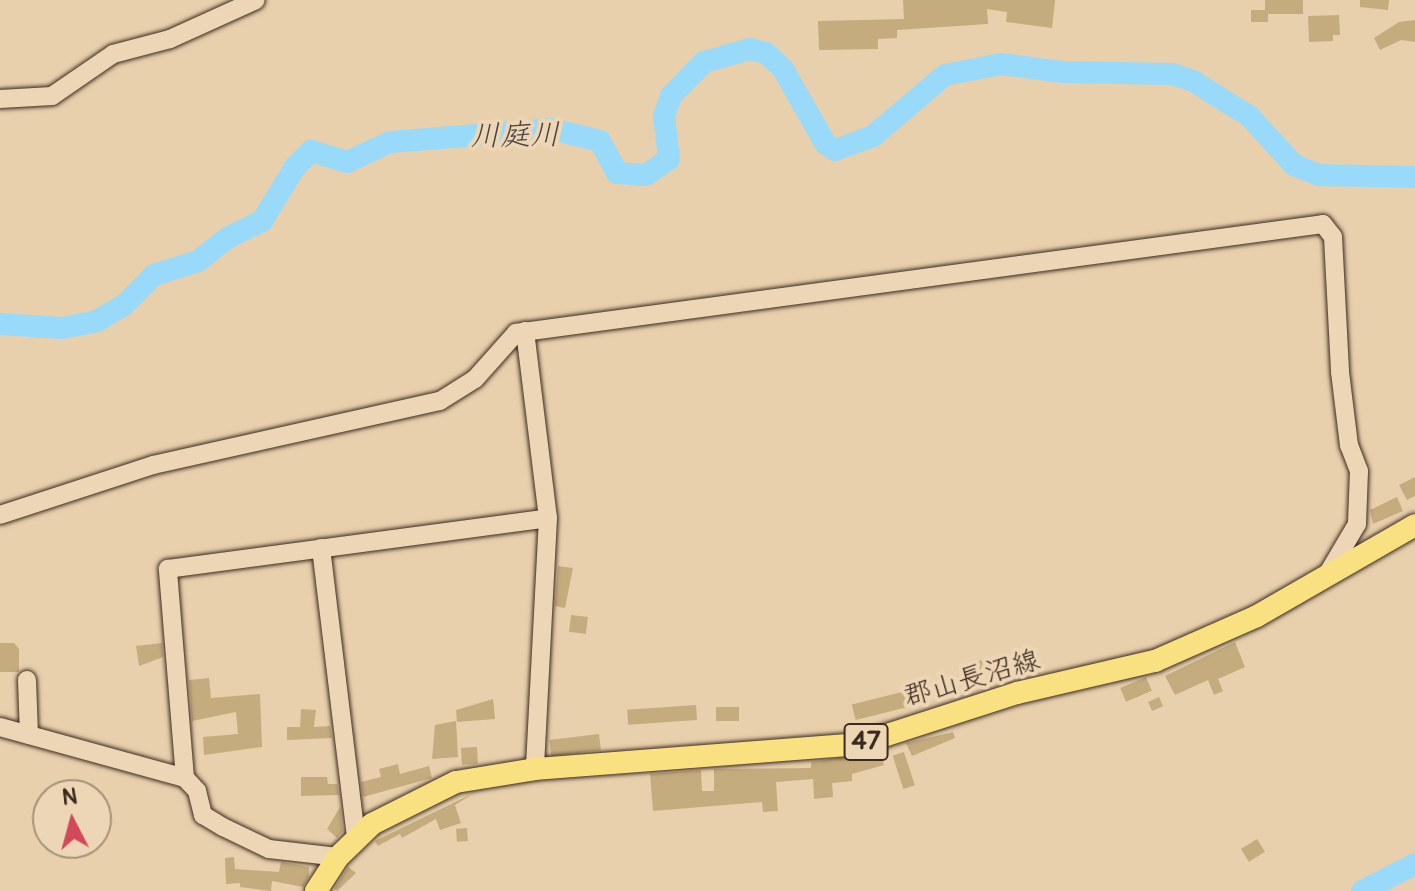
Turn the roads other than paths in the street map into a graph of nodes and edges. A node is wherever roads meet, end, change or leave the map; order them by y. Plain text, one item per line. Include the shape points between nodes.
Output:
1 (256, 0) edge
2 (0, 99) edge
3 (525, 331) junction
4 (0, 515) edge
5 (548, 518) junction
6 (1415, 525) edge
7 (321, 548) junction
8 (1328, 573) junction
9 (27, 680) dead end
10 (0, 727) edge
11 (29, 735) junction
12 (535, 769) junction
13 (185, 778) junction
14 (356, 837) junction
15 (338, 857) junction
16 (316, 891) edge

1 - 2 street via 170,39 113,54 52,96
3 - 4 street via 508,339 464,388 440,401 153,465
3 - 5 street
3 - 8 street via 1329,226 1346,420 1359,471 1357,524
5 - 7 street
5 - 12 street
6 - 8 main road, 郡山長沼線 / 47
7 - 13 street via 168,569
7 - 14 street
8 - 12 main road, 郡山長沼線 / 47 via 1257,616 1155,661 1017,693 859,744
9 - 11 street
10 - 11 street
11 - 13 street
12 - 14 main road, 郡山長沼線 / 47 via 456,782 398,808
13 - 15 street via 197,791 203,815 261,846
14 - 15 main road, 郡山長沼線 / 47
15 - 16 main road, 郡山長沼線 / 47

